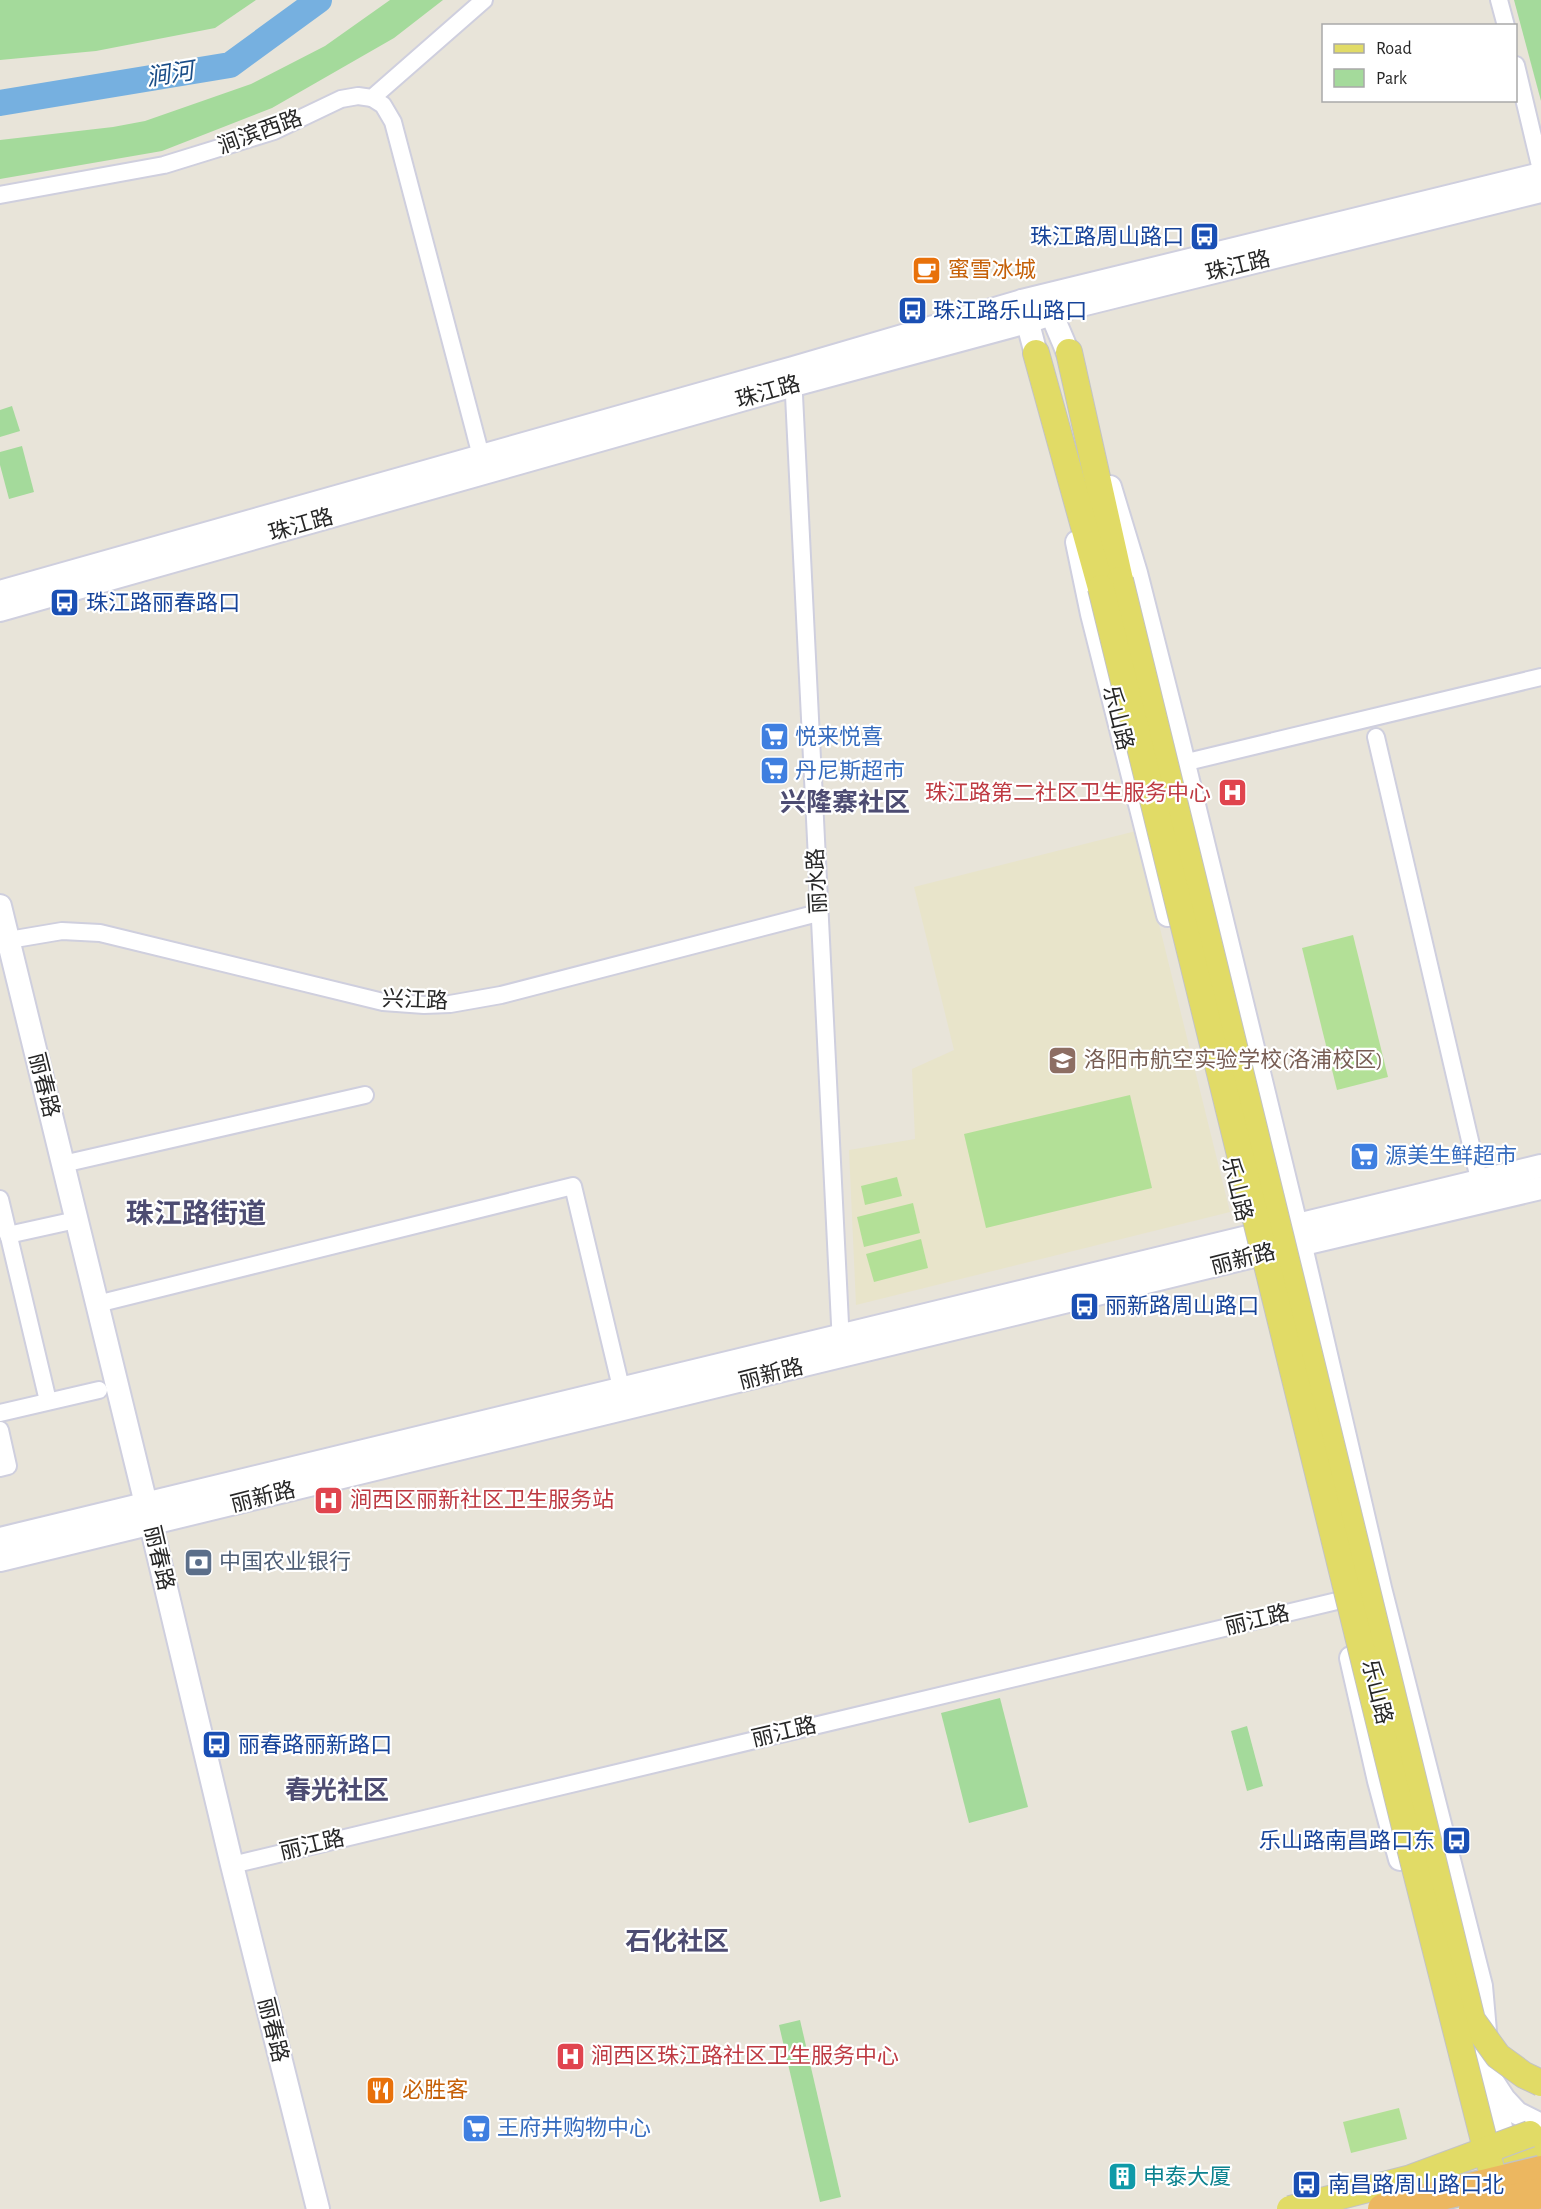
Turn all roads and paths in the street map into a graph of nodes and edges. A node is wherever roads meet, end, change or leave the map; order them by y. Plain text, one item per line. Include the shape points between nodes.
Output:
1 (484, 0) edge
2 (1499, 0) edge
3 (1505, 24) edge
4 (1517, 73) edge
5 (372, 98) junction
6 (1541, 170) edge
7 (1541, 174) edge
8 (1541, 191) edge
9 (0, 195) edge
10 (1048, 305) junction
11 (1025, 311) junction
12 (1069, 352) junction
13 (1036, 353) junction
14 (793, 376) junction
15 (481, 456) junction
16 (1110, 584) junction
17 (0, 592) edge
18 (0, 610) edge
19 (1541, 677) edge
20 (1376, 737) dead end
21 (1183, 763) junction
22 (0, 906) edge
23 (818, 913) junction
24 (9, 940) junction
25 (365, 1095) dead end
26 (63, 1164) junction
27 (1541, 1166) edge
28 (1541, 1188) edge
29 (1482, 1191) junction
30 (0, 1199) edge
31 (76, 1220) junction
32 (8, 1235) junction
33 (1275, 1244) junction
34 (97, 1304) junction
35 (841, 1347) junction
36 (99, 1389) dead end
37 (624, 1399) junction
38 (48, 1401) junction
39 (0, 1413) edge
40 (0, 1430) edge
41 (0, 1468) edge
42 (148, 1514) junction
43 (0, 1539) edge
44 (0, 1560) edge
45 (1337, 1601) junction
46 (231, 1864) junction
47 (1488, 2076) junction
48 (1541, 2083) edge
49 (1541, 2128) edge
50 (1541, 2143) edge
51 (1507, 2153) junction
52 (1481, 2158) junction
53 (1541, 2171) edge
54 (1541, 2193) edge
55 (318, 2209) edge
56 (1282, 2209) edge
57 (1290, 2209) edge
58 (1383, 2209) edge
59 (1474, 2209) edge
60 (1494, 2209) edge
61 (1502, 2209) edge
62 (1522, 2209) edge

1 - 5 street
2 - 3 street
4 - 6 street
5 - 9 street, 涧滨西路 via 341,99 274,131 164,165
5 - 15 street via 393,122
7 - 10 main road, 珠江路
8 - 10 main road, 珠江路 via 1080,305
10 - 11 main road, 珠江路
10 - 12 main road, 乐山路
11 - 13 main road, 乐山路
11 - 14 main road, 珠江路
12 - 16 main road
12 - 21 main road, 乐山路 via 1136,573
13 - 16 main road
13 - 33 main road, 乐山路 via 1092,614
14 - 15 main road, 珠江路
14 - 18 main road, 珠江路
14 - 23 street, 丽水路
15 - 17 main road, 珠江路
16 - 48 main road, bridge via 1472,2020 1498,2056
16 - 61 main road, bridge via 1414,1864
19 - 21 street
20 - 29 street
21 - 33 main road, 乐山路
22 - 24 main road, 丽春路
23 - 24 street, 兴江路 via 501,994 424,1005 383,1002 100,933 62,931
23 - 35 street, 丽水路
24 - 26 main road, 丽春路
25 - 26 street
26 - 31 main road, 丽春路
27 - 29 main road, 丽新路
28 - 29 main road, 丽新路
29 - 33 main road, 丽新路
30 - 32 street
31 - 32 street
31 - 34 main road, 丽春路
32 - 38 street
33 - 35 main road, 丽新路
33 - 45 main road, 乐山路
33 - 47 main road, 乐山路 via 1455,1967
33 - 52 main road, 乐山路 via 1475,2100
34 - 37 street via 573,1186
34 - 42 main road, 丽春路
35 - 37 main road, 丽新路
36 - 38 street
37 - 42 main road, 丽新路
38 - 39 street
40 - 41 street via 8,1466
42 - 43 main road, 丽新路
42 - 44 main road, 丽新路
42 - 46 main road, 丽春路
45 - 46 street, 丽江路
45 - 52 main road, 乐山路 via 1379,1781
46 - 55 main road, 丽春路
47 - 49 main road via 1517,2113
47 - 51 main road, 乐山路
49 - 57 main road, bridge via 1412,2178
50 - 51 main road
51 - 52 main road
51 - 62 main road, 乐山路
52 - 56 main road
52 - 60 main road, 乐山路
53 - 58 highway, bridge
54 - 59 highway, bridge

